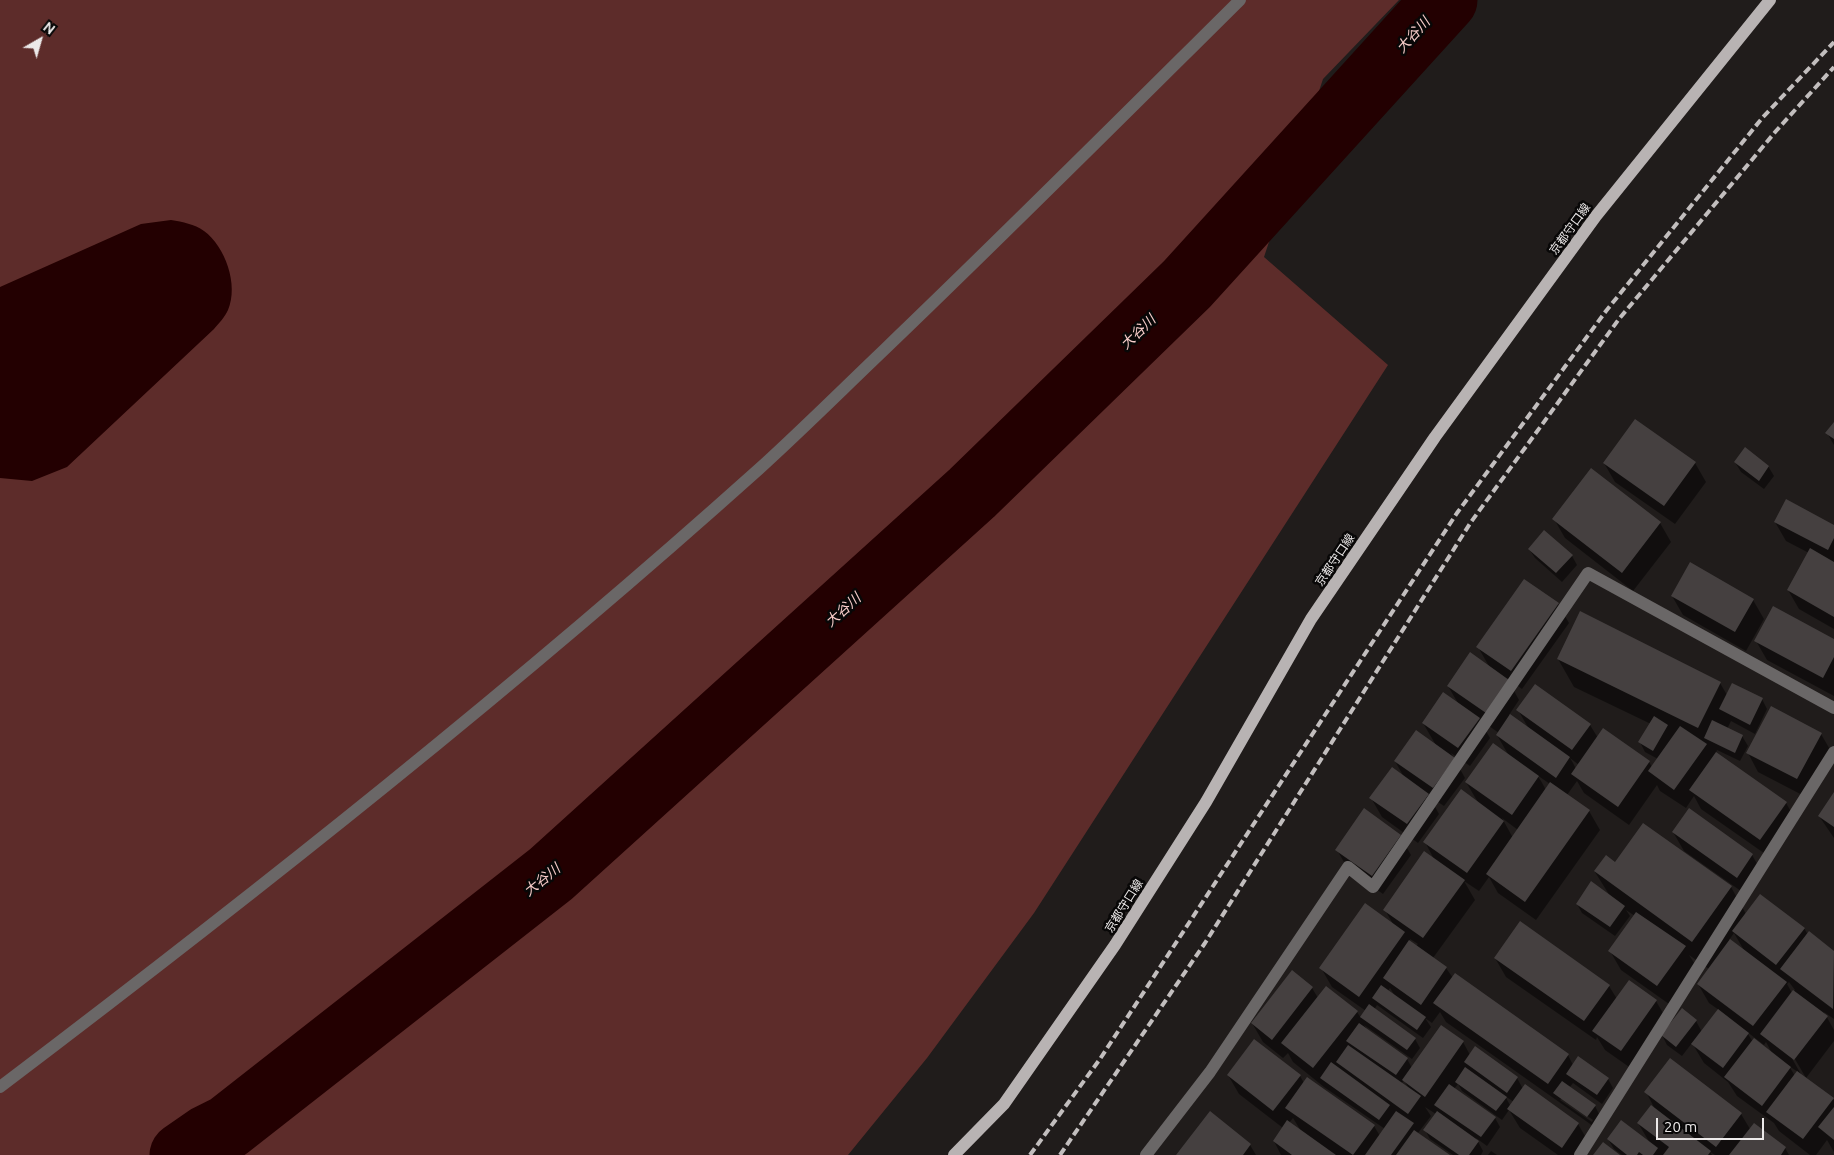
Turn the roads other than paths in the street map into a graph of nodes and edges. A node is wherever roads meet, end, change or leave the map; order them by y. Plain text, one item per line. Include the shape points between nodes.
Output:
1 (1240, 0) edge
2 (1770, 0) edge
3 (1834, 708) edge
4 (1834, 752) edge
5 (0, 1086) edge
6 (954, 1155) edge
7 (1146, 1155) edge
8 (1580, 1155) edge

1 - 5 street via 848,384 762,466 627,585 378,793
2 - 6 main road, 京都守口線 via 1596,216 1435,437 1311,619 1206,802 1116,945 1004,1104
3 - 7 street via 1588,573 1373,886 1348,867 1210,1072
4 - 8 street

